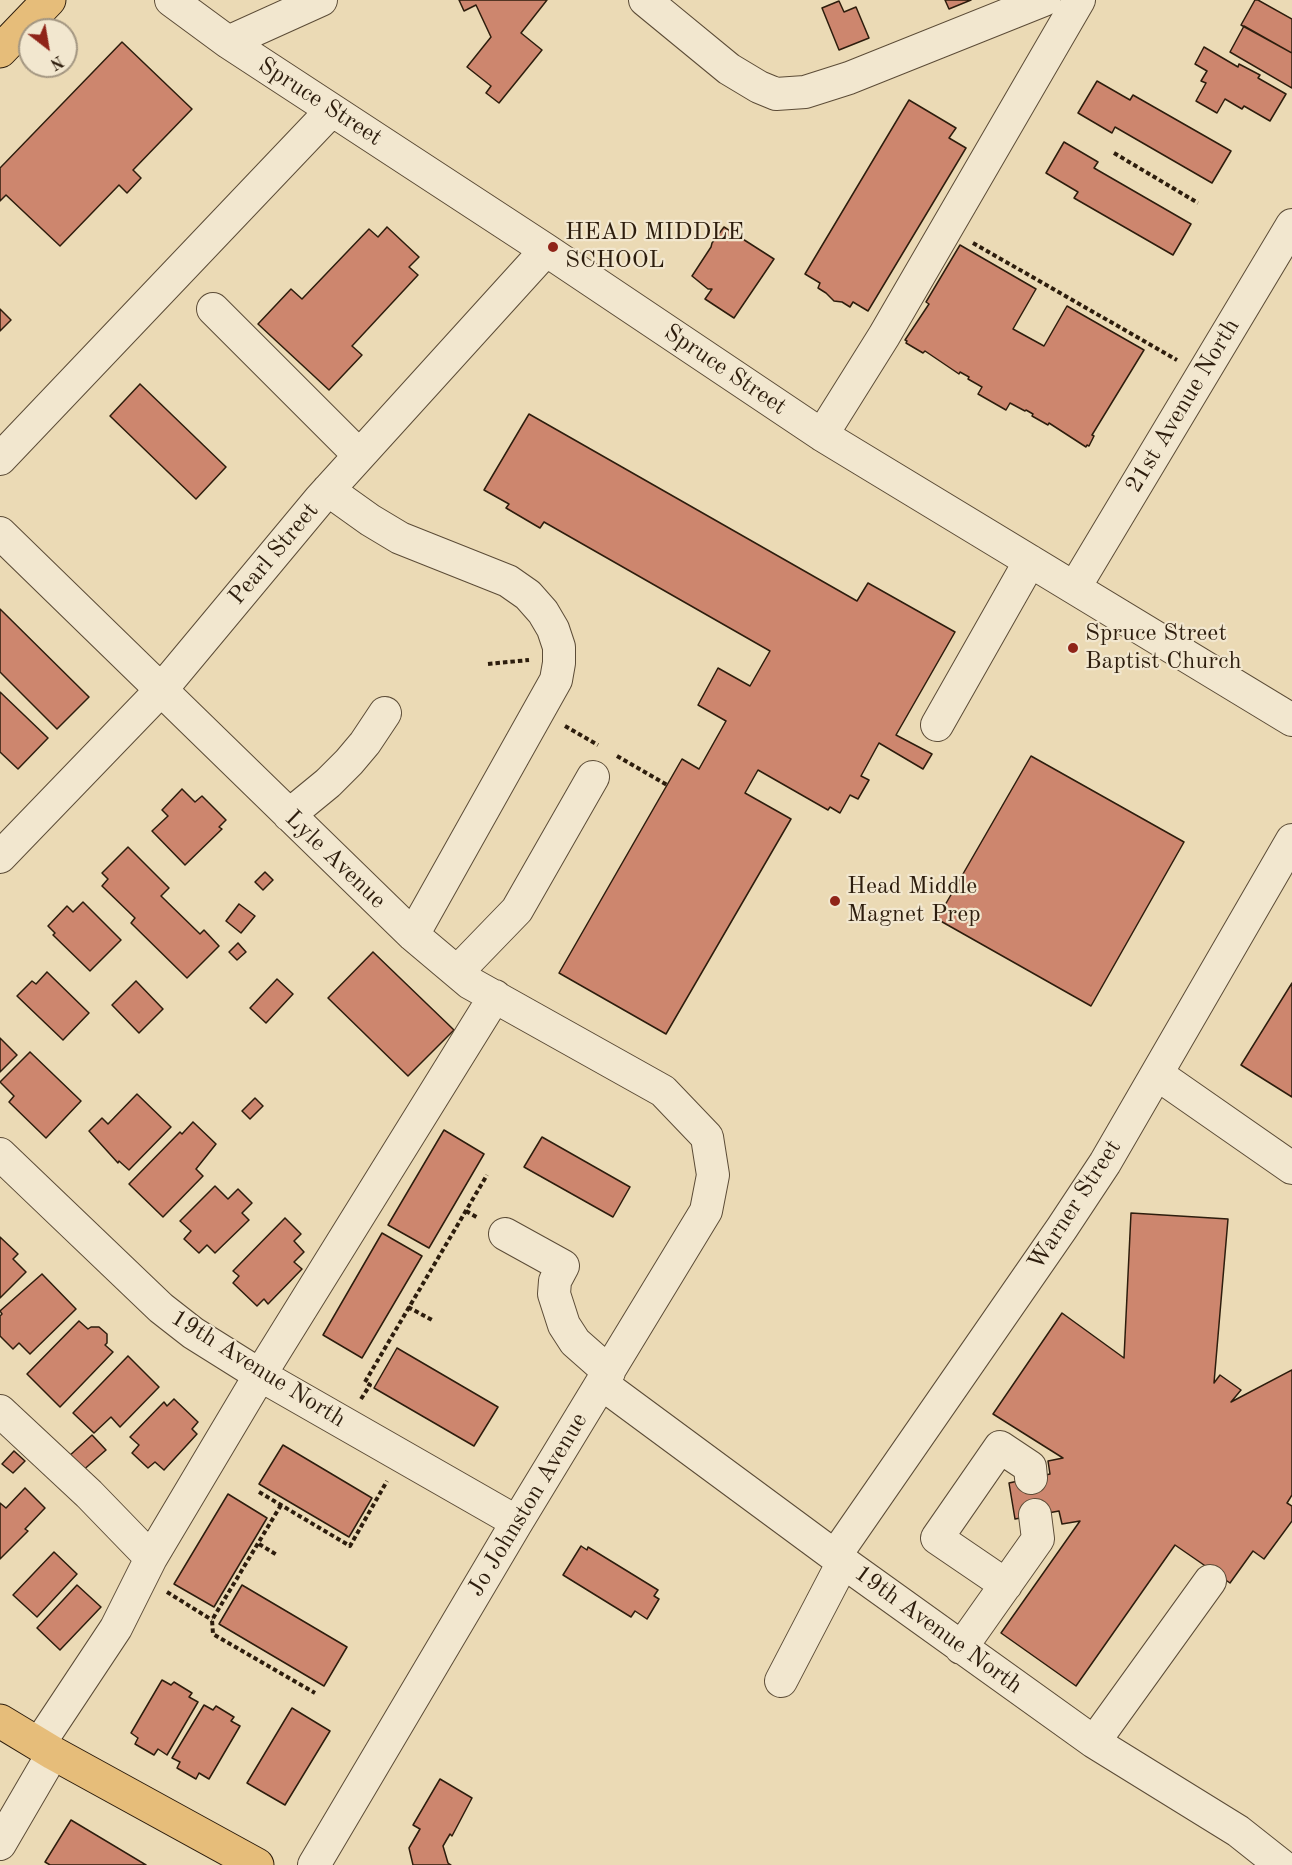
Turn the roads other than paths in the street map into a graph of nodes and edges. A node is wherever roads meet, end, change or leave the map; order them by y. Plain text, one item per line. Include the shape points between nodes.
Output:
1 (49, 0) edge
2 (171, 0) edge
3 (321, 0) edge
4 (645, 0) edge
5 (1044, 0) edge
6 (1079, 0) edge
7 (12, 19) edge
8 (228, 42) junction
9 (0, 51) edge
10 (332, 110) junction
11 (1292, 225) edge
12 (546, 250) junction
13 (1284, 257) edge
14 (213, 309) dead end
15 (822, 435) junction
16 (359, 455) junction
17 (0, 459) edge
18 (328, 490) junction
19 (0, 533) edge
20 (1030, 561) junction
21 (1075, 587) junction
22 (161, 690) junction
23 (385, 713) dead end
24 (1292, 720) edge
25 (937, 725) dead end
26 (593, 777) dead end
27 (289, 815) junction
28 (1292, 840) edge
29 (0, 857) edge
30 (413, 935) junction
31 (457, 972) junction
32 (495, 996) junction
33 (1156, 1074) junction
34 (707, 1137) joint
35 (0, 1154) edge
36 (1292, 1168) edge
37 (504, 1234) dead end
38 (260, 1375) junction
39 (605, 1378) junction
40 (0, 1412) edge
41 (1031, 1478) dead end
42 (1035, 1515) dead end
43 (517, 1522) junction
44 (151, 1558) junction
45 (839, 1559) junction
46 (1210, 1581) dead end
47 (1006, 1585) junction
48 (961, 1648) junction
49 (781, 1681) dead end
50 (0, 1721) edge
51 (1094, 1742) junction
52 (46, 1748) junction
53 (0, 1844) edge
54 (256, 1865) edge
55 (314, 1865) edge
56 (1281, 1865) edge

1 - 7 main road
2 - 8 street, Spruce Street
3 - 8 street
4 - 5 street via 729,69 776,94 805,92 849,78
6 - 15 street via 884,336
7 - 9 main road
8 - 10 street, Spruce Street
10 - 12 street, Spruce Street
10 - 17 street
11 - 13 street, 21st Avenue North
12 - 15 street, Spruce Street
12 - 16 street, Pearl Street
13 - 21 street, 21st Avenue North via 1202,373
14 - 16 street
15 - 20 street, Spruce Street
16 - 18 street, Pearl Street
18 - 22 street, Pearl Street
18 - 30 street via 400,538 508,582 528,595 543,612 559,647 556,680
19 - 22 street, Lyle Avenue
20 - 21 street, Spruce Street
20 - 25 street
21 - 24 street, Spruce Street
22 - 27 street, Lyle Avenue
22 - 29 street, Pearl Street
23 - 27 street via 349,762
26 - 31 street via 517,910
27 - 30 street, Lyle Avenue
28 - 33 street, Warner Street
30 - 31 street, Lyle Avenue
31 - 32 street, Lyle Avenue
32 - 34 street, Lyle Avenue via 663,1091
32 - 38 street
33 - 36 street
33 - 45 street, Warner Street via 1105,1163
34 - 39 street, Jo Johnston Avenue via 713,1175 706,1211
35 - 38 street, 19th Avenue North via 161,1308
37 - 39 street, 19th Avenue North via 563,1266 555,1281 555,1294 564,1325
38 - 43 street, 19th Avenue North
38 - 44 street
39 - 43 street, Jo Johnston Avenue
39 - 45 street, 19th Avenue North
40 - 44 street
41 - 47 street via 1030,1467 999,1447 937,1538
42 - 47 street via 1038,1539
43 - 55 street, Jo Johnston Avenue
44 - 52 street via 116,1628
45 - 48 street, 19th Avenue North
45 - 49 street, Warner Street
46 - 51 street
47 - 48 street
48 - 51 street, 19th Avenue North
50 - 52 main road
51 - 56 street, 19th Avenue North via 1238,1831
52 - 53 street
52 - 54 main road

